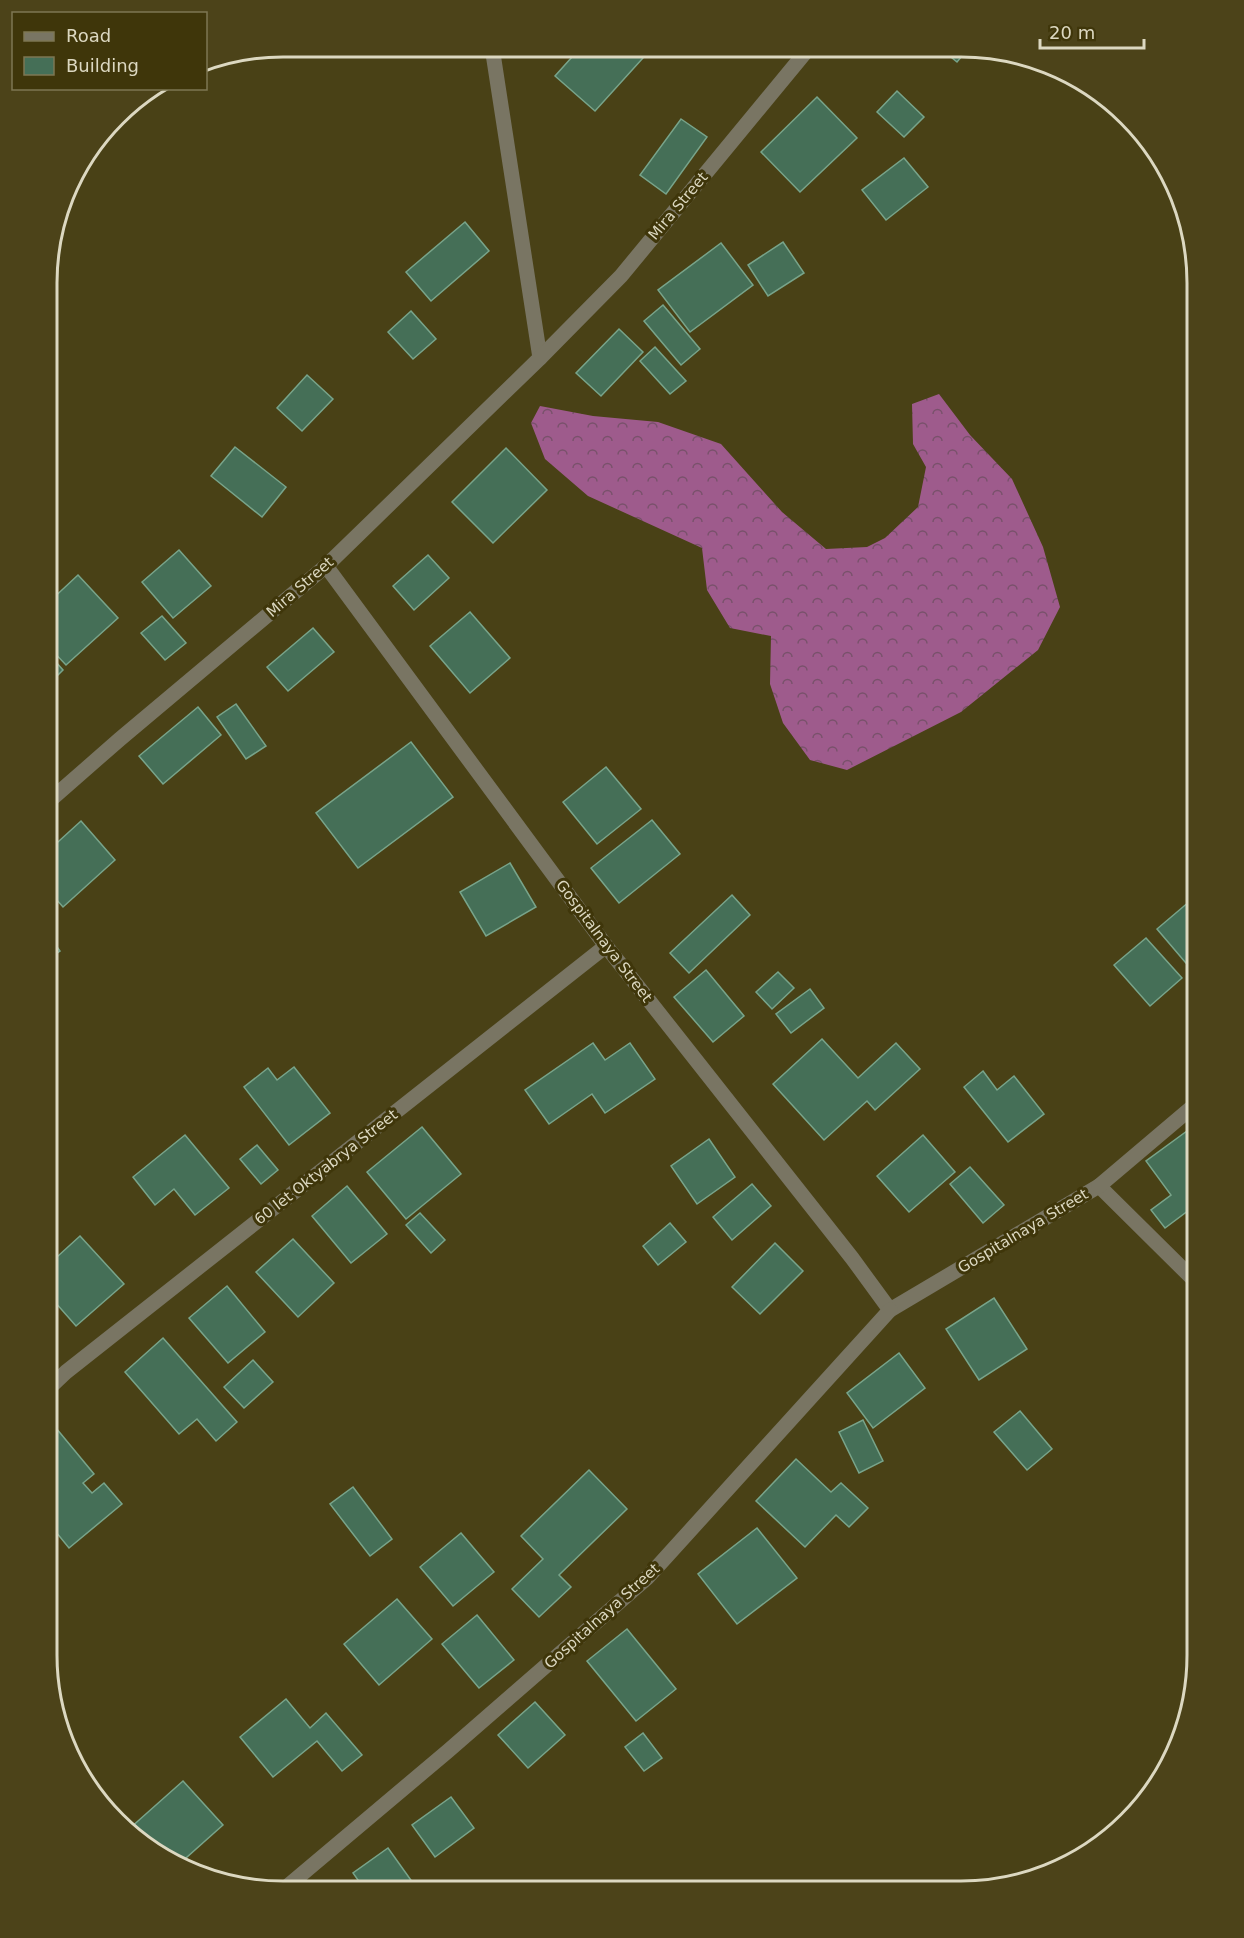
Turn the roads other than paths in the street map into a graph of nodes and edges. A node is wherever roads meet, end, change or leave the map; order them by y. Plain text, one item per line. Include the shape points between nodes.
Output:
1 (494, 57) edge
2 (802, 57) edge
3 (540, 358) junction
4 (326, 566) junction
5 (57, 794) edge
6 (606, 946) junction
7 (1187, 1111) edge
8 (1099, 1186) junction
9 (1187, 1272) edge
10 (890, 1310) junction
11 (57, 1381) edge
12 (294, 1881) edge

1 - 3 street
2 - 3 street, Mira Street via 621,276
3 - 4 street, Mira Street
4 - 5 street, Mira Street
4 - 6 street, Gospitalnaya Street
6 - 10 street, Gospitalnaya Street
6 - 11 street, 60 let Oktyabrya Street
7 - 8 street
8 - 9 street, Gospitalnaya Street
8 - 10 street, Gospitalnaya Street
10 - 12 street, Gospitalnaya Street via 648,1578

